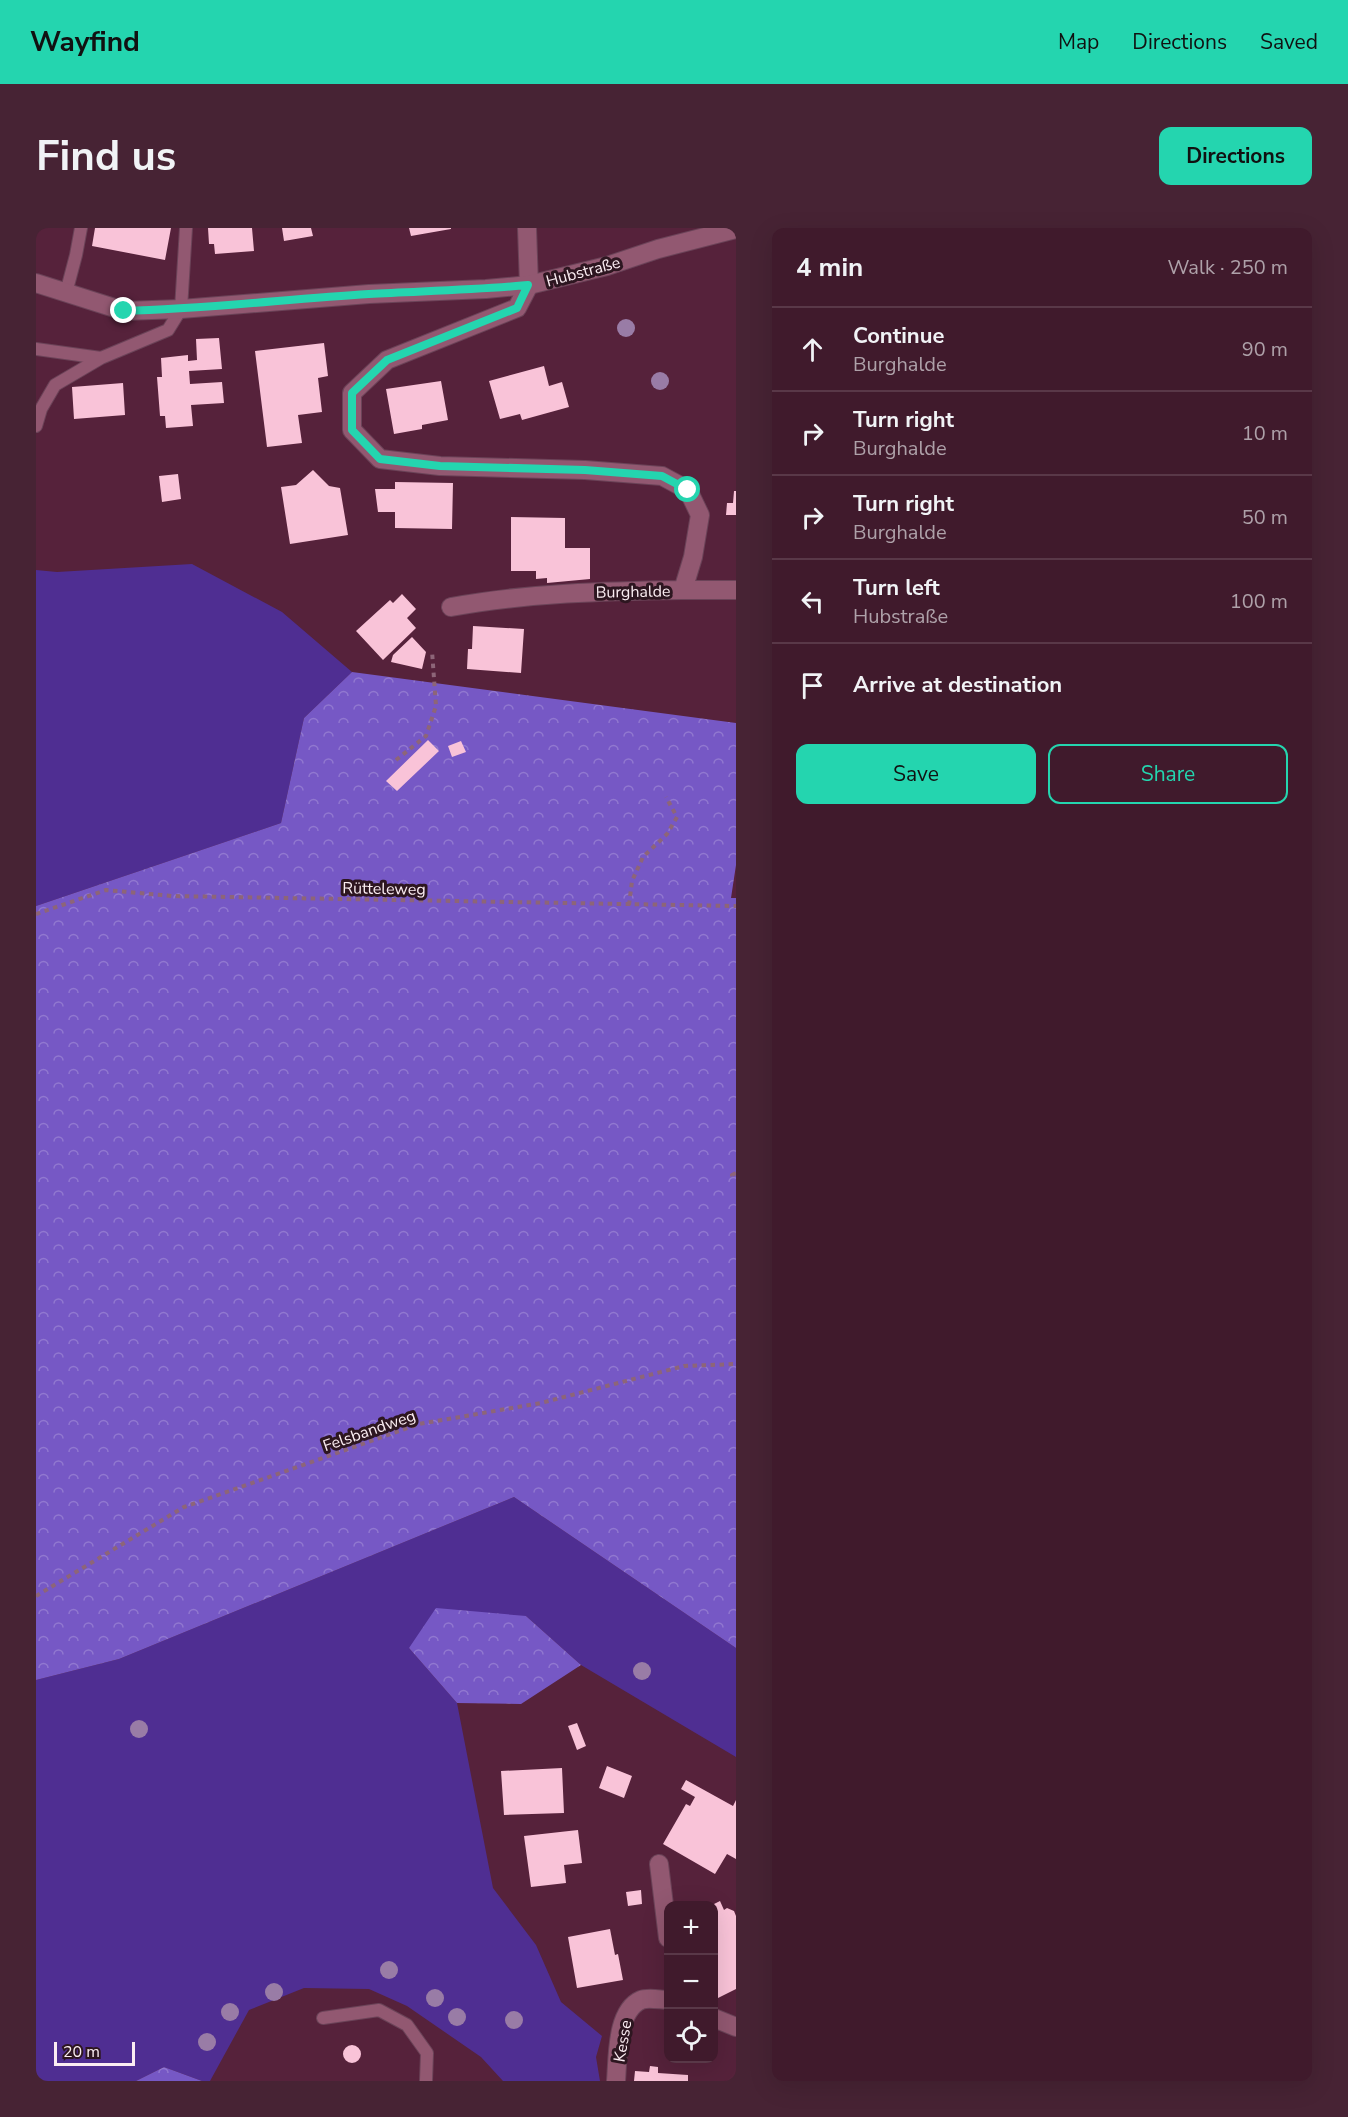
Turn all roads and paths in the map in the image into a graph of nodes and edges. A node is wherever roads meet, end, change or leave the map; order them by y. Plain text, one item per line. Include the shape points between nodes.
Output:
1 (81, 228) edge
2 (186, 228) edge
3 (527, 228) edge
4 (736, 229) edge
5 (36, 283) edge
6 (528, 285) junction
7 (66, 293) junction
8 (182, 309) junction
9 (36, 349) edge
10 (101, 358) junction
11 (36, 426) edge
12 (683, 590) junction
13 (736, 590) edge
14 (451, 607) dead end
15 (432, 651) dead end
16 (396, 760) dead end
17 (666, 797) dead end
18 (629, 905) junction
19 (736, 906) edge
20 (36, 914) edge
21 (736, 1364) edge
22 (36, 1596) edge
23 (659, 1864) dead end
24 (664, 1901) edge
25 (664, 2000) edge
26 (323, 2018) dead end
27 (718, 2020) edge
28 (736, 2027) edge
29 (426, 2081) edge
30 (616, 2081) edge

1 - 7 lane
2 - 8 lane
3 - 6 street
4 - 6 street, Hubstraße
5 - 7 street, Hubstraße
6 - 8 street, Hubstraße
6 - 12 street, Burghalde via 517,308 387,360 352,393 352,430 380,459 440,466 662,476 688,490 700,515
7 - 8 street, Hubstraße via 124,311
8 - 10 lane via 168,330
9 - 10 lane
10 - 11 lane via 55,385
12 - 13 street
12 - 14 street, Burghalde via 504,598
15 - 16 path via 436,706 426,736
17 - 18 path via 677,817 667,834 643,857 632,881
18 - 19 path, Rütteleweg
18 - 20 path, Rütteleweg via 172,896 106,890
21 - 22 path, Felsbandweg via 684,1365 541,1403 419,1424 184,1507
23 - 24 street
25 - 30 street, Kesse via 642,1999 627,2011 620,2034
26 - 29 lane via 379,2010 407,2025 427,2054
27 - 28 street

